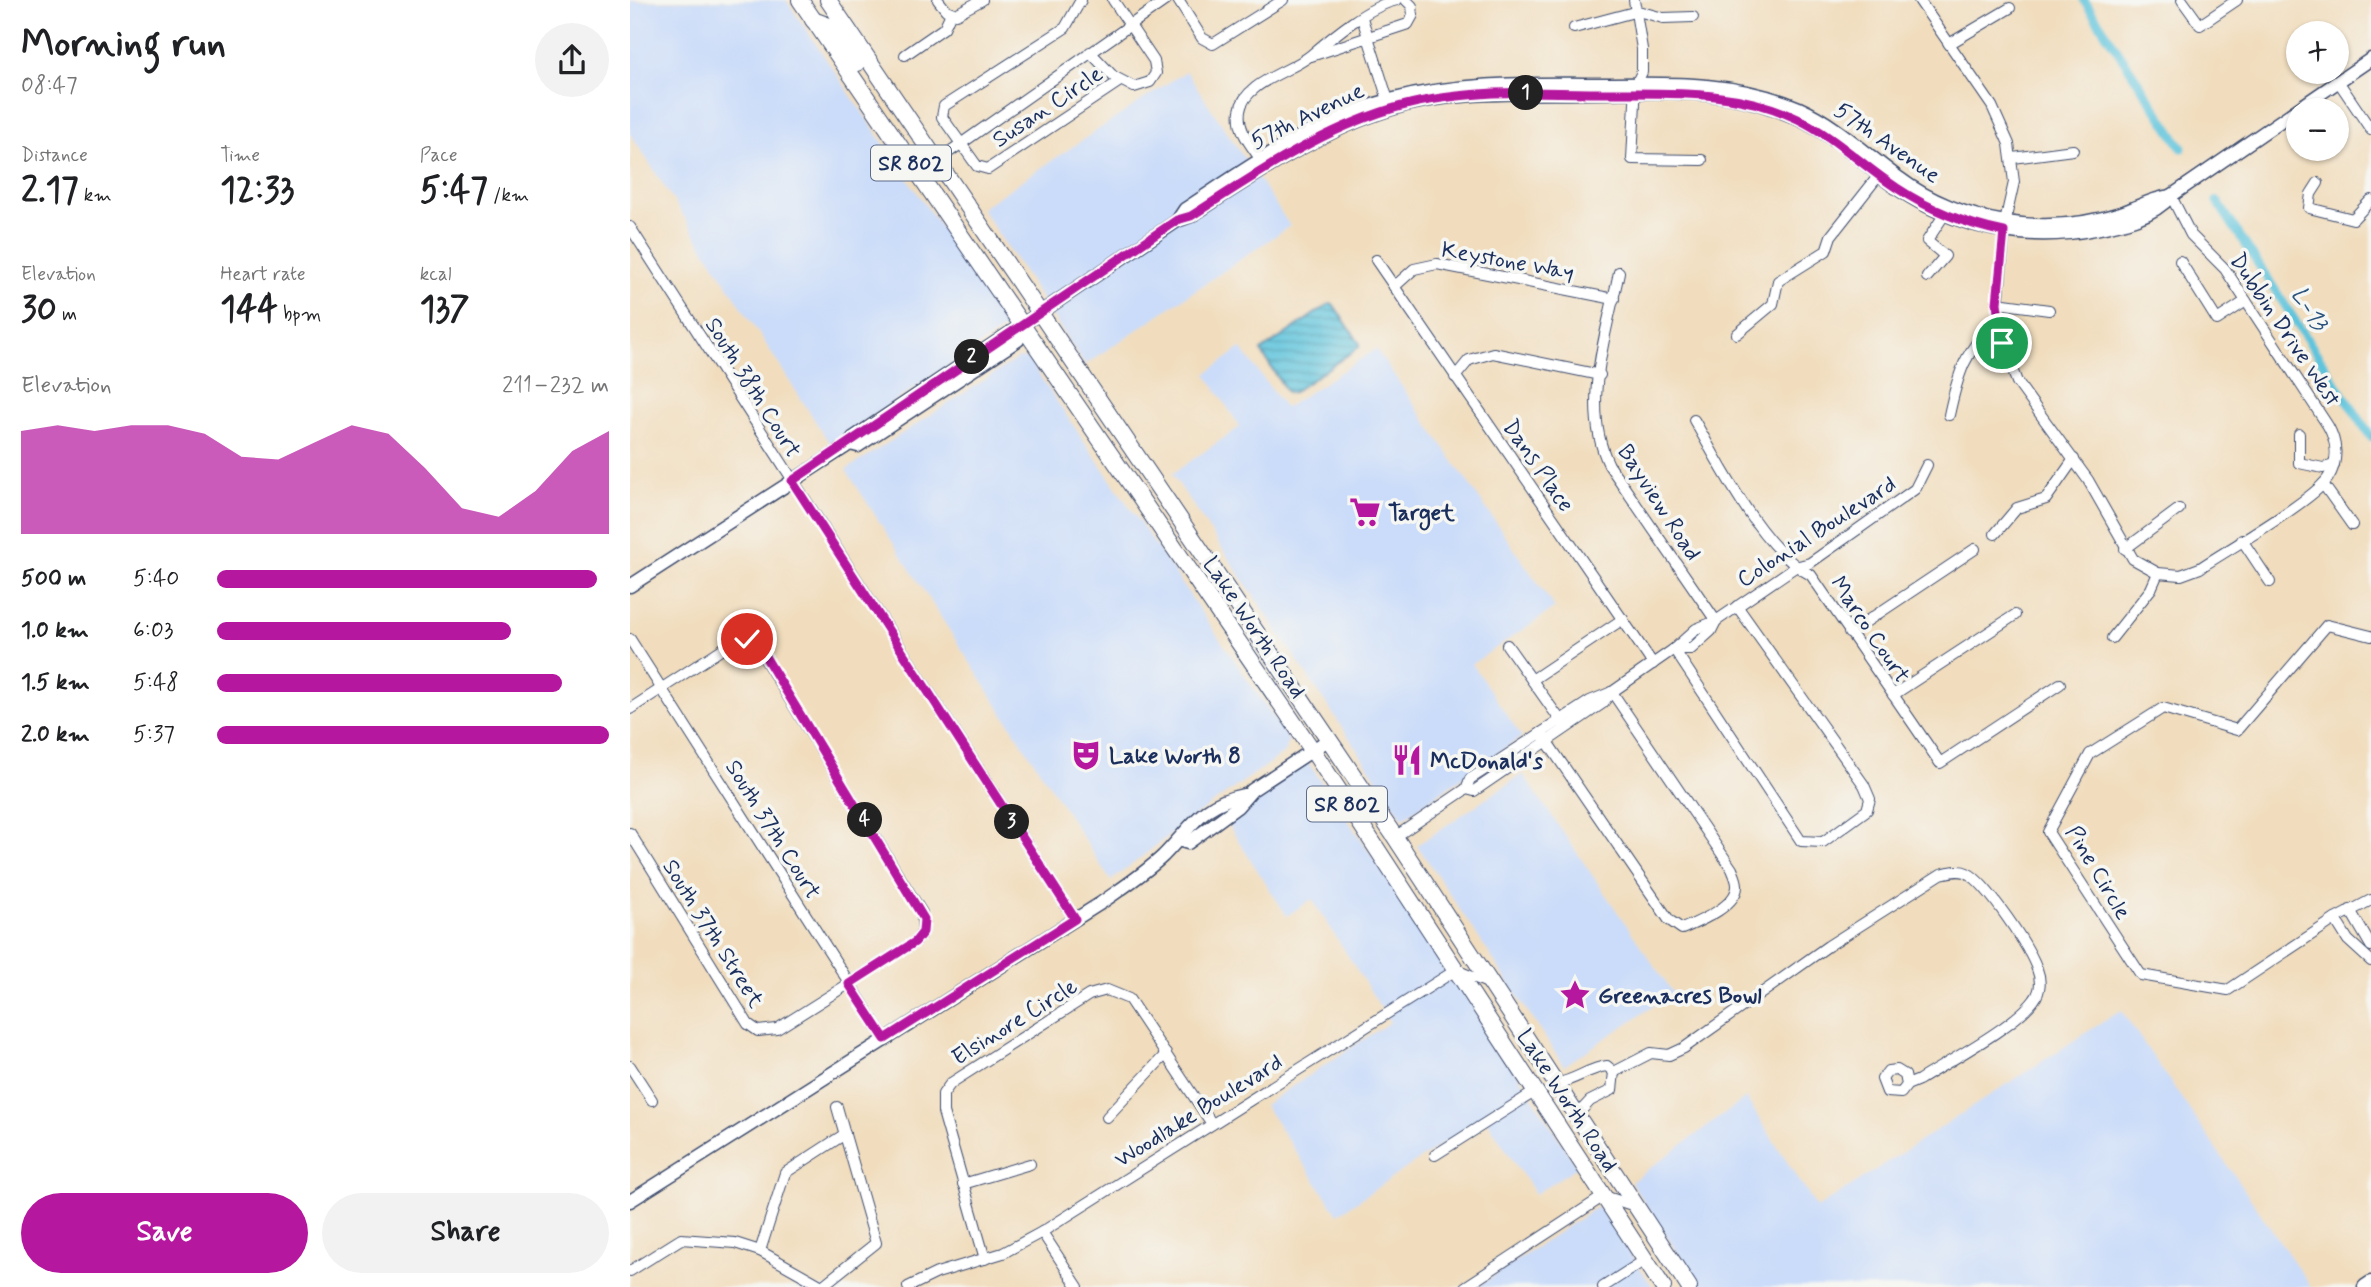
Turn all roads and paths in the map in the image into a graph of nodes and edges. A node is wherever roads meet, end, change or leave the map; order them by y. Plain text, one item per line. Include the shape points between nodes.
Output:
1 (800, 0) edge
2 (809, 0) edge
3 (938, 0) edge
4 (982, 0) edge
5 (1081, 0) edge
6 (1113, 0) edge
7 (1166, 0) edge
8 (1178, 0) edge
9 (1283, 0) edge
10 (1397, 0) edge
11 (1406, 0) edge
12 (1634, 0) edge
13 (1919, 0) edge
14 (2182, 0) edge
15 (2237, 0) edge
16 (835, 2) edge
17 (2010, 8) dead end
18 (1638, 12) junction
19 (951, 13) junction
20 (1363, 18) junction
21 (1693, 18) dead end
22 (813, 20) junction
23 (1129, 25) junction
24 (1574, 28) dead end
25 (1369, 37) junction
26 (1949, 44) junction
27 (1090, 52) junction
28 (905, 55) dead end
29 (1311, 55) junction
30 (2371, 59) edge
31 (2349, 74) edge
32 (1120, 80) junction
33 (2334, 84) edge
34 (2340, 84) edge
35 (1636, 88) junction
36 (1388, 100) junction
37 (903, 113) junction
38 (2371, 130) edge
39 (960, 145) junction
40 (2073, 150) dead end
41 (2013, 158) junction
42 (1261, 160) junction
43 (1702, 160) dead end
44 (935, 162) junction
45 (1882, 171) junction
46 (2318, 183) dead end
47 (2171, 196) junction
48 (2371, 200) edge
49 (1948, 210) junction
50 (1177, 220) junction
51 (630, 227) edge
52 (2005, 227) junction
53 (1376, 260) dead end
54 (2180, 261) dead end
55 (1619, 272) dead end
56 (1927, 276) dead end
57 (1394, 287) junction
58 (1614, 299) junction
59 (2246, 301) junction
60 (1997, 303) junction
61 (2049, 310) dead end
62 (1039, 314) junction
63 (1999, 323) junction
64 (1023, 327) junction
65 (1737, 334) dead end
66 (1600, 376) junction
67 (1455, 377) junction
68 (1950, 415) dead end
69 (1694, 420) dead end
70 (2300, 434) dead end
71 (1113, 459) junction
72 (2074, 459) junction
73 (1927, 465) dead end
74 (2334, 466) junction
75 (792, 481) junction
76 (2323, 484) junction
77 (2179, 509) dead end
78 (2352, 525) dead end
79 (1185, 530) junction
80 (1996, 534) dead end
81 (1168, 539) junction
82 (2242, 540) junction
83 (1975, 549) dead end
84 (2125, 549) junction
85 (1795, 567) junction
86 (2158, 573) junction
87 (2270, 582) dead end
88 (630, 586) edge
89 (1737, 606) junction
90 (2015, 615) dead end
91 (1623, 619) junction
92 (1716, 621) junction
93 (1249, 624) junction
94 (1849, 633) junction
95 (2371, 636) edge
96 (2112, 638) dead end
97 (630, 639) edge
98 (1507, 645) dead end
99 (1674, 649) junction
100 (1653, 664) junction
101 (1532, 680) junction
102 (2060, 684) dead end
103 (662, 688) junction
104 (1612, 692) junction
105 (1893, 695) junction
106 (630, 709) edge
107 (1564, 725) junction
108 (1545, 737) junction
109 (1328, 740) junction
110 (1312, 751) junction
111 (630, 833) edge
112 (1395, 836) junction
113 (2371, 900) edge
114 (2350, 910) junction
115 (1075, 919) junction
116 (2335, 919) junction
117 (2371, 946) edge
118 (2371, 961) edge
119 (1456, 970) junction
120 (849, 984) junction
121 (1500, 994) junction
122 (885, 1039) junction
123 (1166, 1054) junction
124 (630, 1066) edge
125 (1614, 1072) junction
126 (1558, 1083) junction
127 (1907, 1085) dead end
128 (1536, 1091) junction
129 (652, 1100) dead end
130 (837, 1107) dead end
131 (1578, 1114) junction
132 (1107, 1117) dead end
133 (1212, 1124) junction
134 (845, 1135) junction
135 (1436, 1154) dead end
136 (1030, 1164) dead end
137 (1619, 1178) junction
138 (963, 1184) junction
139 (1604, 1196) junction
140 (630, 1201) edge
141 (1640, 1208) junction
142 (1042, 1232) junction
143 (761, 1251) junction
144 (985, 1259) junction
145 (1645, 1260) junction
146 (630, 1271) edge
147 (2371, 1283) edge
148 (822, 1286) edge
149 (908, 1287) edge
150 (1078, 1287) edge
151 (1465, 1287) edge
152 (1603, 1287) edge
153 (1663, 1287) edge
154 (1673, 1287) edge
155 (1689, 1287) edge
156 (2365, 1287) edge

1 - 22 main road, Lake Worth Road / SR 802
2 - 16 main road
3 - 19 street
4 - 19 street via 962,13
5 - 39 street, Susan Circle via 1065,29 944,106 942,117
6 - 23 street
7 - 23 street
8 - 9 street via 1202,38 1213,44
10 - 20 street
11 - 25 street via 1413,15 1408,24
12 - 18 street
13 - 26 street
14 - 15 street via 2200,25
16 - 37 main road, Lake Worth Road / SR 802
17 - 26 street
18 - 21 street
18 - 24 street
18 - 35 street via 1642,72
19 - 28 street via 944,29
20 - 25 street
20 - 29 street via 1333,35
22 - 37 main road via 832,27 879,95
22 - 64 main road, Lake Worth Road / SR 802
23 - 27 street
23 - 32 street, Susan Circle via 1154,61 1156,73 1139,87
25 - 29 street
25 - 36 street
26 - 41 street via 1997,115
27 - 32 street, Susan Circle
27 - 39 street
29 - 42 street via 1258,87 1240,110 1240,129
30 - 31 street, 57th Avenue
32 - 39 street, Susan Circle via 988,169 977,166
33 - 47 street, 57th Avenue
34 - 38 street
35 - 36 street, 57th Avenue via 1492,84
35 - 43 street via 1632,159
35 - 45 street, 57th Avenue via 1724,86 1774,98 1839,131
35 - 50 street, 57th Avenue via 1444,98 1392,109 1308,143 1191,216
36 - 42 street, 57th Avenue via 1337,119
37 - 44 main road, Lake Worth Road / SR 802
39 - 44 street
40 - 41 street
41 - 52 street via 2014,182
42 - 50 street, 57th Avenue via 1185,209
44 - 62 main road, Lake Worth Road / SR 802
45 - 49 street, 57th Avenue
45 - 65 street via 1831,236 1826,251 1778,281 1773,304
46 - 48 street via 2309,208 2353,219
47 - 52 street, 57th Avenue via 2080,223
47 - 59 street, Dubbin Drive West via 2191,235 2221,263
49 - 52 street, 57th Avenue
49 - 56 street via 1927,241 1945,256
50 - 62 street, 57th Avenue
51 - 75 street, South 38th Court
52 - 60 street
53 - 57 street
54 - 59 street via 2217,320
55 - 58 street, Bayview Road
57 - 58 street, Keystone Way via 1414,269 1437,264
57 - 67 street, Dans Place
58 - 66 street, Bayview Road
59 - 74 street, Dubbin Drive West via 2331,432
60 - 61 street
60 - 63 street
62 - 64 street, 57th Avenue
62 - 79 main road, Lake Worth Road / SR 802
63 - 68 street via 1960,367
63 - 72 street via 2017,382
64 - 71 main road, Lake Worth Road / SR 802
64 - 75 street, 57th Avenue via 1018,340 972,372 858,446 850,444
66 - 67 street via 1493,353 1469,360
66 - 92 street, Bayview Road via 1595,410 1606,460
67 - 91 street, Dans Place
69 - 85 street, Marco Court via 1751,516
70 - 74 street via 2300,463
71 - 79 main road via 1129,470 1163,520
71 - 81 main road, Lake Worth Road / SR 802
72 - 80 street via 2046,499 2017,508
72 - 84 street
73 - 85 street, Colonial Boulevard via 1915,489 1810,563
74 - 76 street
75 - 88 street, 57th Avenue
75 - 115 street, South 38th Court
76 - 78 street
76 - 82 street
77 - 84 street
79 - 93 main road, Lake Worth Road / SR 802
81 - 93 main road via 1186,547 1230,609
81 - 110 main road, Lake Worth Road / SR 802
82 - 86 street via 2193,571
82 - 87 street
83 - 94 street
84 - 86 street via 2138,564
85 - 89 street, Colonial Boulevard
85 - 94 street, Marco Court via 1811,575
86 - 96 street via 2151,589
89 - 92 street, Colonial Boulevard
89 - 99 street via 1870,799 1867,810 1823,842 1801,841
90 - 105 street
91 - 100 street, Dans Place
91 - 101 street
92 - 99 street, Colonial Boulevard via 1691,649
93 - 109 main road, Lake Worth Road / SR 802
94 - 105 street, Marco Court
95 - 116 street, Pine Circle via 2328,625 2237,730 2163,708 2090,754 2048,832 2141,975 2228,990
97 - 103 street, South 37th Court
98 - 101 street
99 - 100 street, Colonial Boulevard
100 - 104 street, Colonial Boulevard
101 - 107 street
102 - 105 street, Marco Court via 1940,763
103 - 106 street
103 - 120 street, South 37th Court
103 - 120 street via 733,642 747,639 760,648 922,914 923,932 915,942
104 - 107 street, Colonial Boulevard via 1590,701
104 - 108 street via 1732,869 1737,887 1732,900 1682,929 1669,920
107 - 108 street, Colonial Boulevard
108 - 112 street via 1470,779 1466,789
109 - 110 street
109 - 112 main road, Lake Worth Road / SR 802
110 - 115 street via 1244,795 1221,800 1132,881
110 - 119 main road, Lake Worth Road / SR 802
111 - 120 street, South 37th Street via 752,1028 764,1033 776,1029
112 - 121 main road, Lake Worth Road / SR 802
113 - 114 street, Pine Circle
114 - 116 street, Pine Circle
114 - 117 street
115 - 122 street
116 - 118 street via 2348,940
119 - 121 street via 1479,977
119 - 128 main road, Lake Worth Road / SR 802
119 - 133 street, Woodlake Boulevard
120 - 122 street, South 37th Court
121 - 126 main road, Lake Worth Road / SR 802
122 - 140 street
123 - 132 street
123 - 133 street, Elsinore Circle
123 - 138 street, Elsinore Circle via 1129,999 1119,992 1101,990 951,1083 941,1107
124 - 129 street
125 - 126 street via 1607,1066 1597,1067 1573,1081
125 - 127 street via 1651,1053 1669,1055 1684,1048 1828,946 1941,874 1968,873 1999,906 2037,969 2040,986 2020,1014
125 - 131 street via 1612,1090 1590,1101
126 - 131 main road, Lake Worth Road / SR 802
128 - 135 street
128 - 137 main road via 1556,1105 1603,1177
128 - 139 main road, Lake Worth Road / SR 802
130 - 134 street
131 - 137 main road, Lake Worth Road / SR 802
133 - 142 street, Woodlake Boulevard
134 - 143 street via 785,1173
134 - 148 street via 876,1243
136 - 138 street
137 - 141 main road, Lake Worth Road / SR 802
138 - 144 street, Elsinore Circle
139 - 141 street
139 - 145 main road, Lake Worth Road / SR 802
139 - 151 street
141 - 155 main road, Lake Worth Road / SR 802
142 - 144 street, Woodlake Boulevard
142 - 150 street
143 - 146 street via 681,1239
143 - 148 street
144 - 149 street, Woodlake Boulevard
145 - 152 street
145 - 153 main road, Lake Worth Road / SR 802
145 - 154 main road
147 - 156 main road

